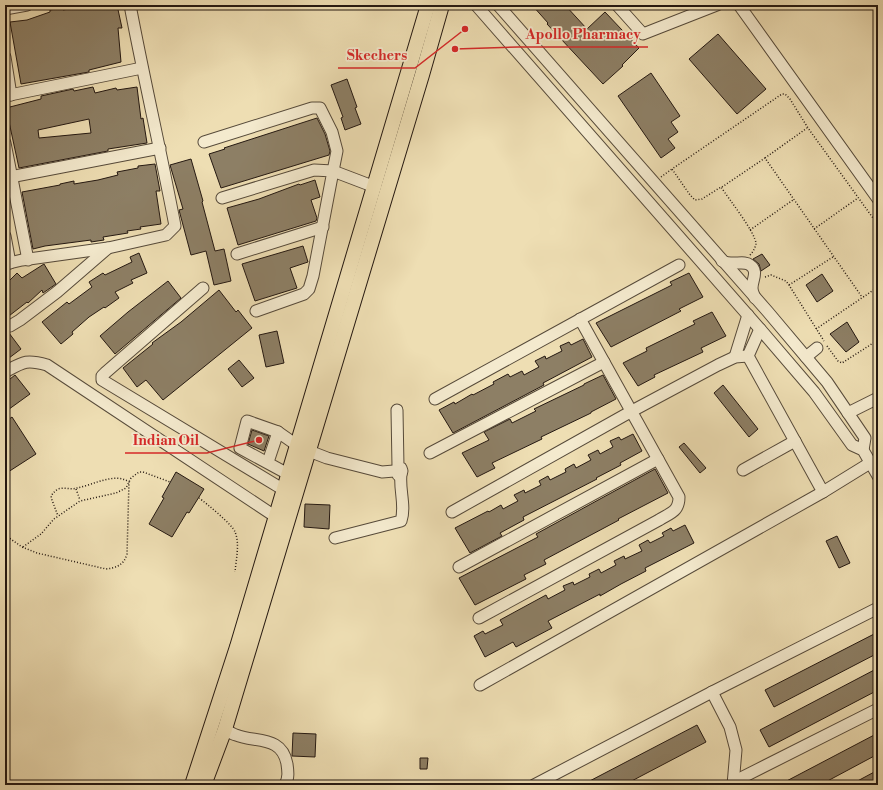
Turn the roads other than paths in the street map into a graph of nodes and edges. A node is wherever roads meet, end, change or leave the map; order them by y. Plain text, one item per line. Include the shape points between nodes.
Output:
1 (27, 5) edge
2 (130, 5) edge
3 (428, 5) edge
4 (442, 5) edge
5 (476, 5) edge
6 (498, 5) edge
7 (618, 5) edge
8 (717, 5) edge
9 (739, 5) edge
10 (5, 9) edge
11 (5, 57) edge
12 (142, 68) junction
13 (8, 96) edge
14 (204, 142) dead end
15 (5, 145) edge
16 (160, 148) junction
17 (333, 171) junction
18 (8, 177) edge
19 (375, 187) junction
20 (222, 198) dead end
21 (878, 199) edge
22 (323, 227) junction
23 (5, 236) edge
24 (108, 248) junction
25 (237, 254) dead end
26 (28, 260) junction
27 (722, 261) junction
28 (8, 264) edge
29 (679, 265) dead end
30 (203, 288) dead end
31 (755, 298) junction
32 (256, 311) dead end
33 (748, 315) junction
34 (580, 319) junction
35 (5, 327) edge
36 (760, 328) junction
37 (817, 348) dead end
38 (748, 356) junction
39 (734, 357) junction
40 (806, 357) junction
41 (604, 362) junction
42 (5, 372) edge
43 (878, 398) edge
44 (435, 399) dead end
45 (397, 410) dead end
46 (632, 411) junction
47 (848, 413) junction
48 (278, 432) junction
49 (795, 441) junction
50 (303, 448) junction
51 (863, 450) junction
52 (430, 452) dead end
53 (658, 459) junction
54 (268, 462) junction
55 (870, 463) junction
56 (743, 470) dead end
57 (398, 471) junction
58 (288, 474) junction
59 (878, 476) edge
60 (284, 490) junction
61 (822, 492) junction
62 (452, 512) dead end
63 (276, 517) junction
64 (335, 538) dead end
65 (459, 568) dead end
66 (878, 608) edge
67 (479, 618) dead end
68 (480, 684) dead end
69 (712, 692) junction
70 (878, 709) edge
71 (225, 729) junction
72 (733, 784) edge
73 (192, 785) edge
74 (204, 785) edge
75 (285, 785) edge
76 (534, 785) edge

1 - 10 street
2 - 12 street
3 - 19 main road
4 - 50 main road
5 - 33 street
6 - 27 street
7 - 8 street via 643,34
9 - 21 street
11 - 13 street
12 - 13 street
12 - 16 street
14 - 17 street via 312,108 320,108 332,132 337,151
15 - 18 street
16 - 18 street
16 - 24 street via 175,226 166,235
17 - 19 street
17 - 20 street via 314,170
17 - 22 street
18 - 26 street
19 - 50 main road
22 - 25 street
22 - 32 street via 309,289 304,294
23 - 28 street
24 - 26 street
24 - 35 street via 57,292 20,320
26 - 28 street
27 - 31 street
27 - 31 street via 729,264 744,263 756,269 752,287
29 - 34 street
30 - 60 street via 105,373 102,380
31 - 40 street
33 - 36 street
33 - 39 street
34 - 41 street
34 - 44 street
36 - 38 street
36 - 51 street via 814,392 852,445
37 - 40 street
38 - 39 street
38 - 49 street
39 - 46 street
40 - 47 street
41 - 46 street
41 - 52 street
42 - 63 street via 22,362 34,361 47,365
43 - 47 street
45 - 57 street
46 - 53 street
46 - 62 street
47 - 51 street via 865,438
48 - 50 street
48 - 54 street
48 - 54 street via 247,421 240,448
49 - 56 street
49 - 61 street
50 - 57 street via 328,458 382,472
50 - 58 main road
50 - 71 main road
51 - 55 street
53 - 65 street
53 - 67 street via 679,497 679,505 675,510
54 - 58 street
55 - 59 street
55 - 61 street
57 - 64 street via 403,515 401,521
58 - 60 main road
60 - 63 main road
61 - 68 street
63 - 73 main road
66 - 69 street
69 - 72 street via 730,727 736,750
69 - 76 street
70 - 72 street
71 - 74 main road
71 - 75 street via 236,736 266,741 278,747 285,756 288,771

